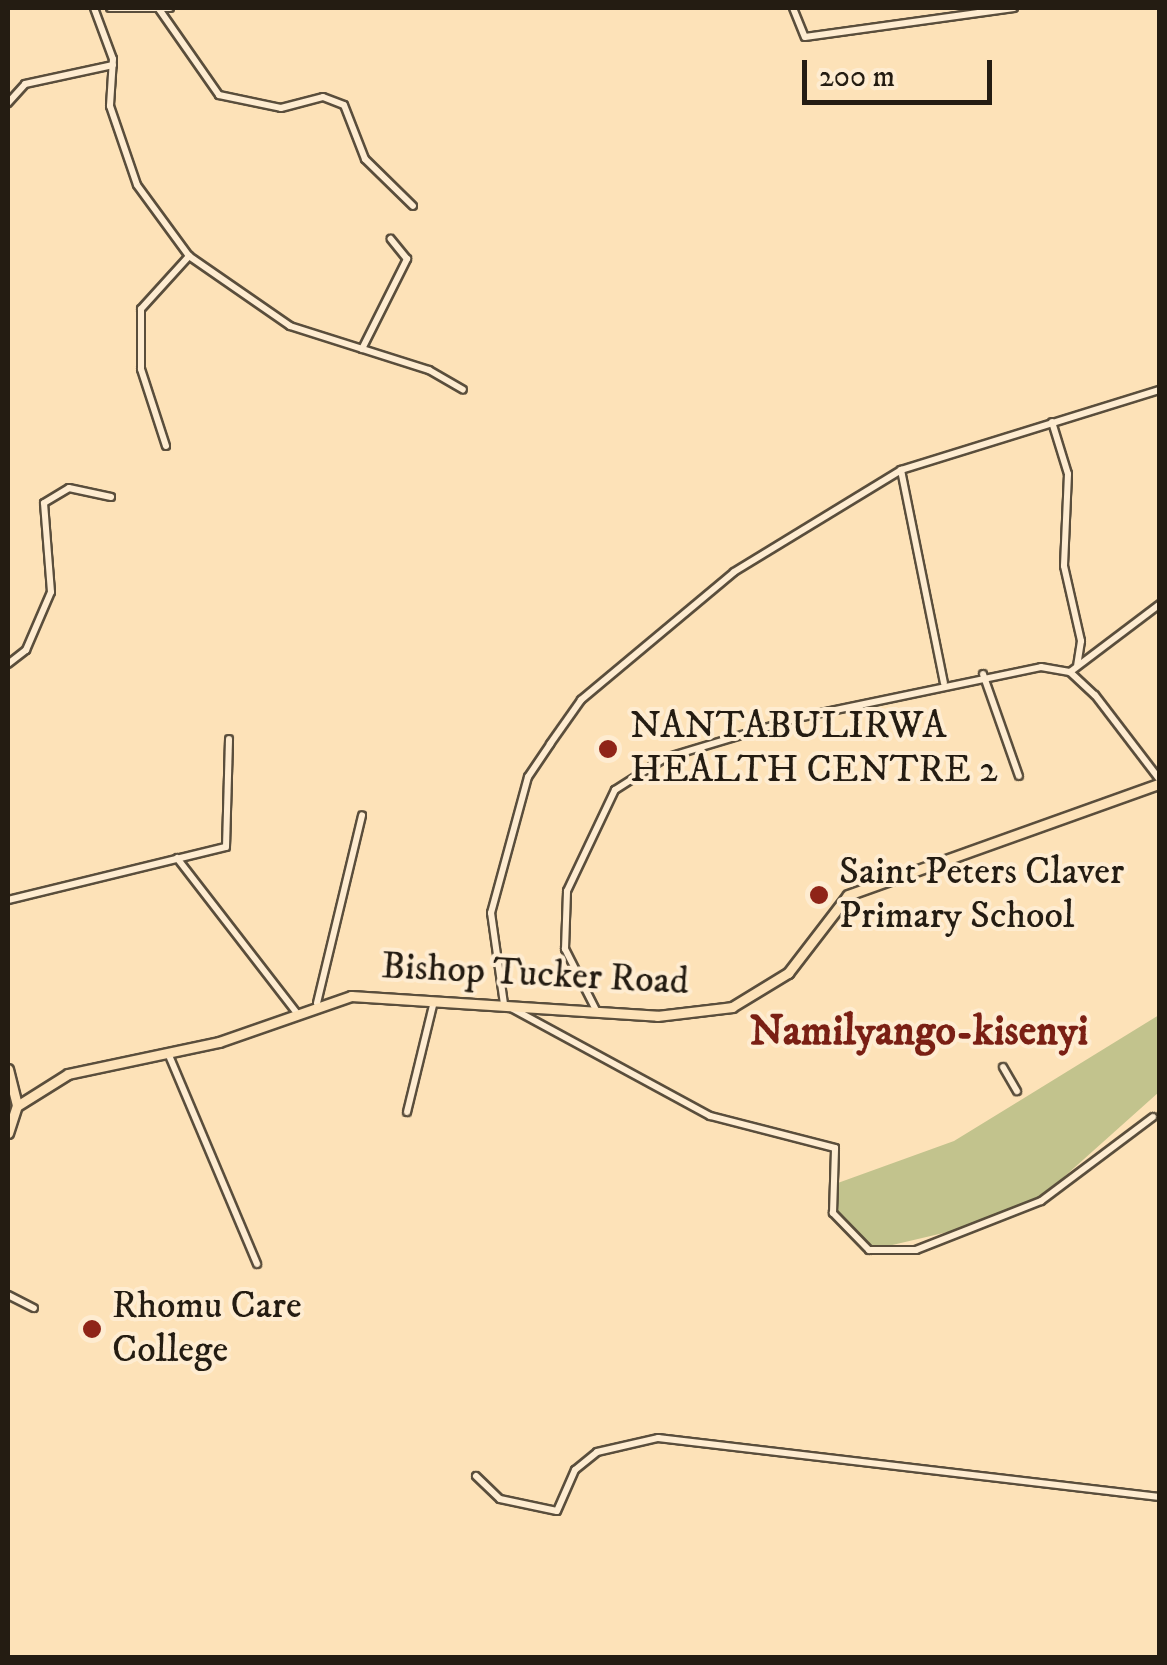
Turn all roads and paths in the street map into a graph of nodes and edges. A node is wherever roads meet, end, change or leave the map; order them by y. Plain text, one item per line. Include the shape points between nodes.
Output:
1 (94, 8) edge
2 (110, 8) edge
3 (170, 8) edge
4 (793, 8) edge
5 (1014, 8) edge
6 (159, 10) edge
7 (113, 65) junction
8 (8, 103) edge
9 (413, 206) dead end
10 (391, 240) dead end
11 (190, 256) junction
12 (362, 348) junction
13 (463, 390) dead end
14 (1160, 390) edge
15 (1052, 422) junction
16 (166, 446) dead end
17 (901, 470) junction
18 (111, 497) dead end
19 (1160, 604) edge
20 (8, 664) edge
21 (1078, 665) junction
22 (1070, 672) junction
23 (983, 674) junction
24 (944, 683) junction
25 (229, 739) dead end
26 (1019, 776) dead end
27 (1160, 782) edge
28 (362, 815) dead end
29 (177, 858) junction
30 (8, 900) edge
31 (434, 1000) junction
32 (317, 1003) junction
33 (504, 1004) junction
34 (296, 1012) junction
35 (598, 1013) junction
36 (168, 1054) junction
37 (1002, 1067) dead end
38 (8, 1069) edge
39 (1017, 1090) dead end
40 (12, 1109) edge
41 (407, 1112) dead end
42 (1154, 1118) dead end
43 (8, 1133) edge
44 (257, 1264) dead end
45 (8, 1295) edge
46 (34, 1308) dead end
47 (476, 1476) dead end
48 (1160, 1497) edge

1 - 7 street
2 - 6 street
3 - 6 street
4 - 5 street via 804,37
6 - 9 street via 168,34 226,99 281,108 331,96 344,105 364,159
7 - 8 street via 26,84
7 - 11 street via 110,106 144,203
10 - 12 street via 407,259
11 - 12 street via 261,311
11 - 16 street via 141,309 141,369
12 - 13 street
14 - 15 street
15 - 17 street
15 - 21 street via 1068,474 1064,566 1082,641
17 - 24 street
17 - 33 street via 734,572 581,700 528,776 494,882
18 - 20 street via 69,488 44,503 51,592 26,650
19 - 21 street
21 - 22 street
22 - 23 street
22 - 27 street
23 - 24 street
23 - 26 street
24 - 35 street via 680,752 628,778 581,846 562,929
25 - 29 street via 229,844
27 - 35 main road, Bishop Tucker Road via 848,895 788,973 751,1000 703,1014
28 - 32 street
29 - 30 street
29 - 34 street
31 - 32 main road, Bishop Tucker Road
31 - 33 main road, Bishop Tucker Road
31 - 41 street
32 - 34 main road, Bishop Tucker Road
33 - 35 main road, Bishop Tucker Road
33 - 42 street via 710,1116 836,1148 832,1213 873,1251 920,1249 1041,1201
34 - 36 main road, Bishop Tucker Road
36 - 40 main road, Bishop Tucker Road via 68,1074
36 - 44 street
37 - 39 street
38 - 40 main road
40 - 43 main road
45 - 46 street
47 - 48 street via 500,1499 557,1512 575,1470 597,1452 658,1438

